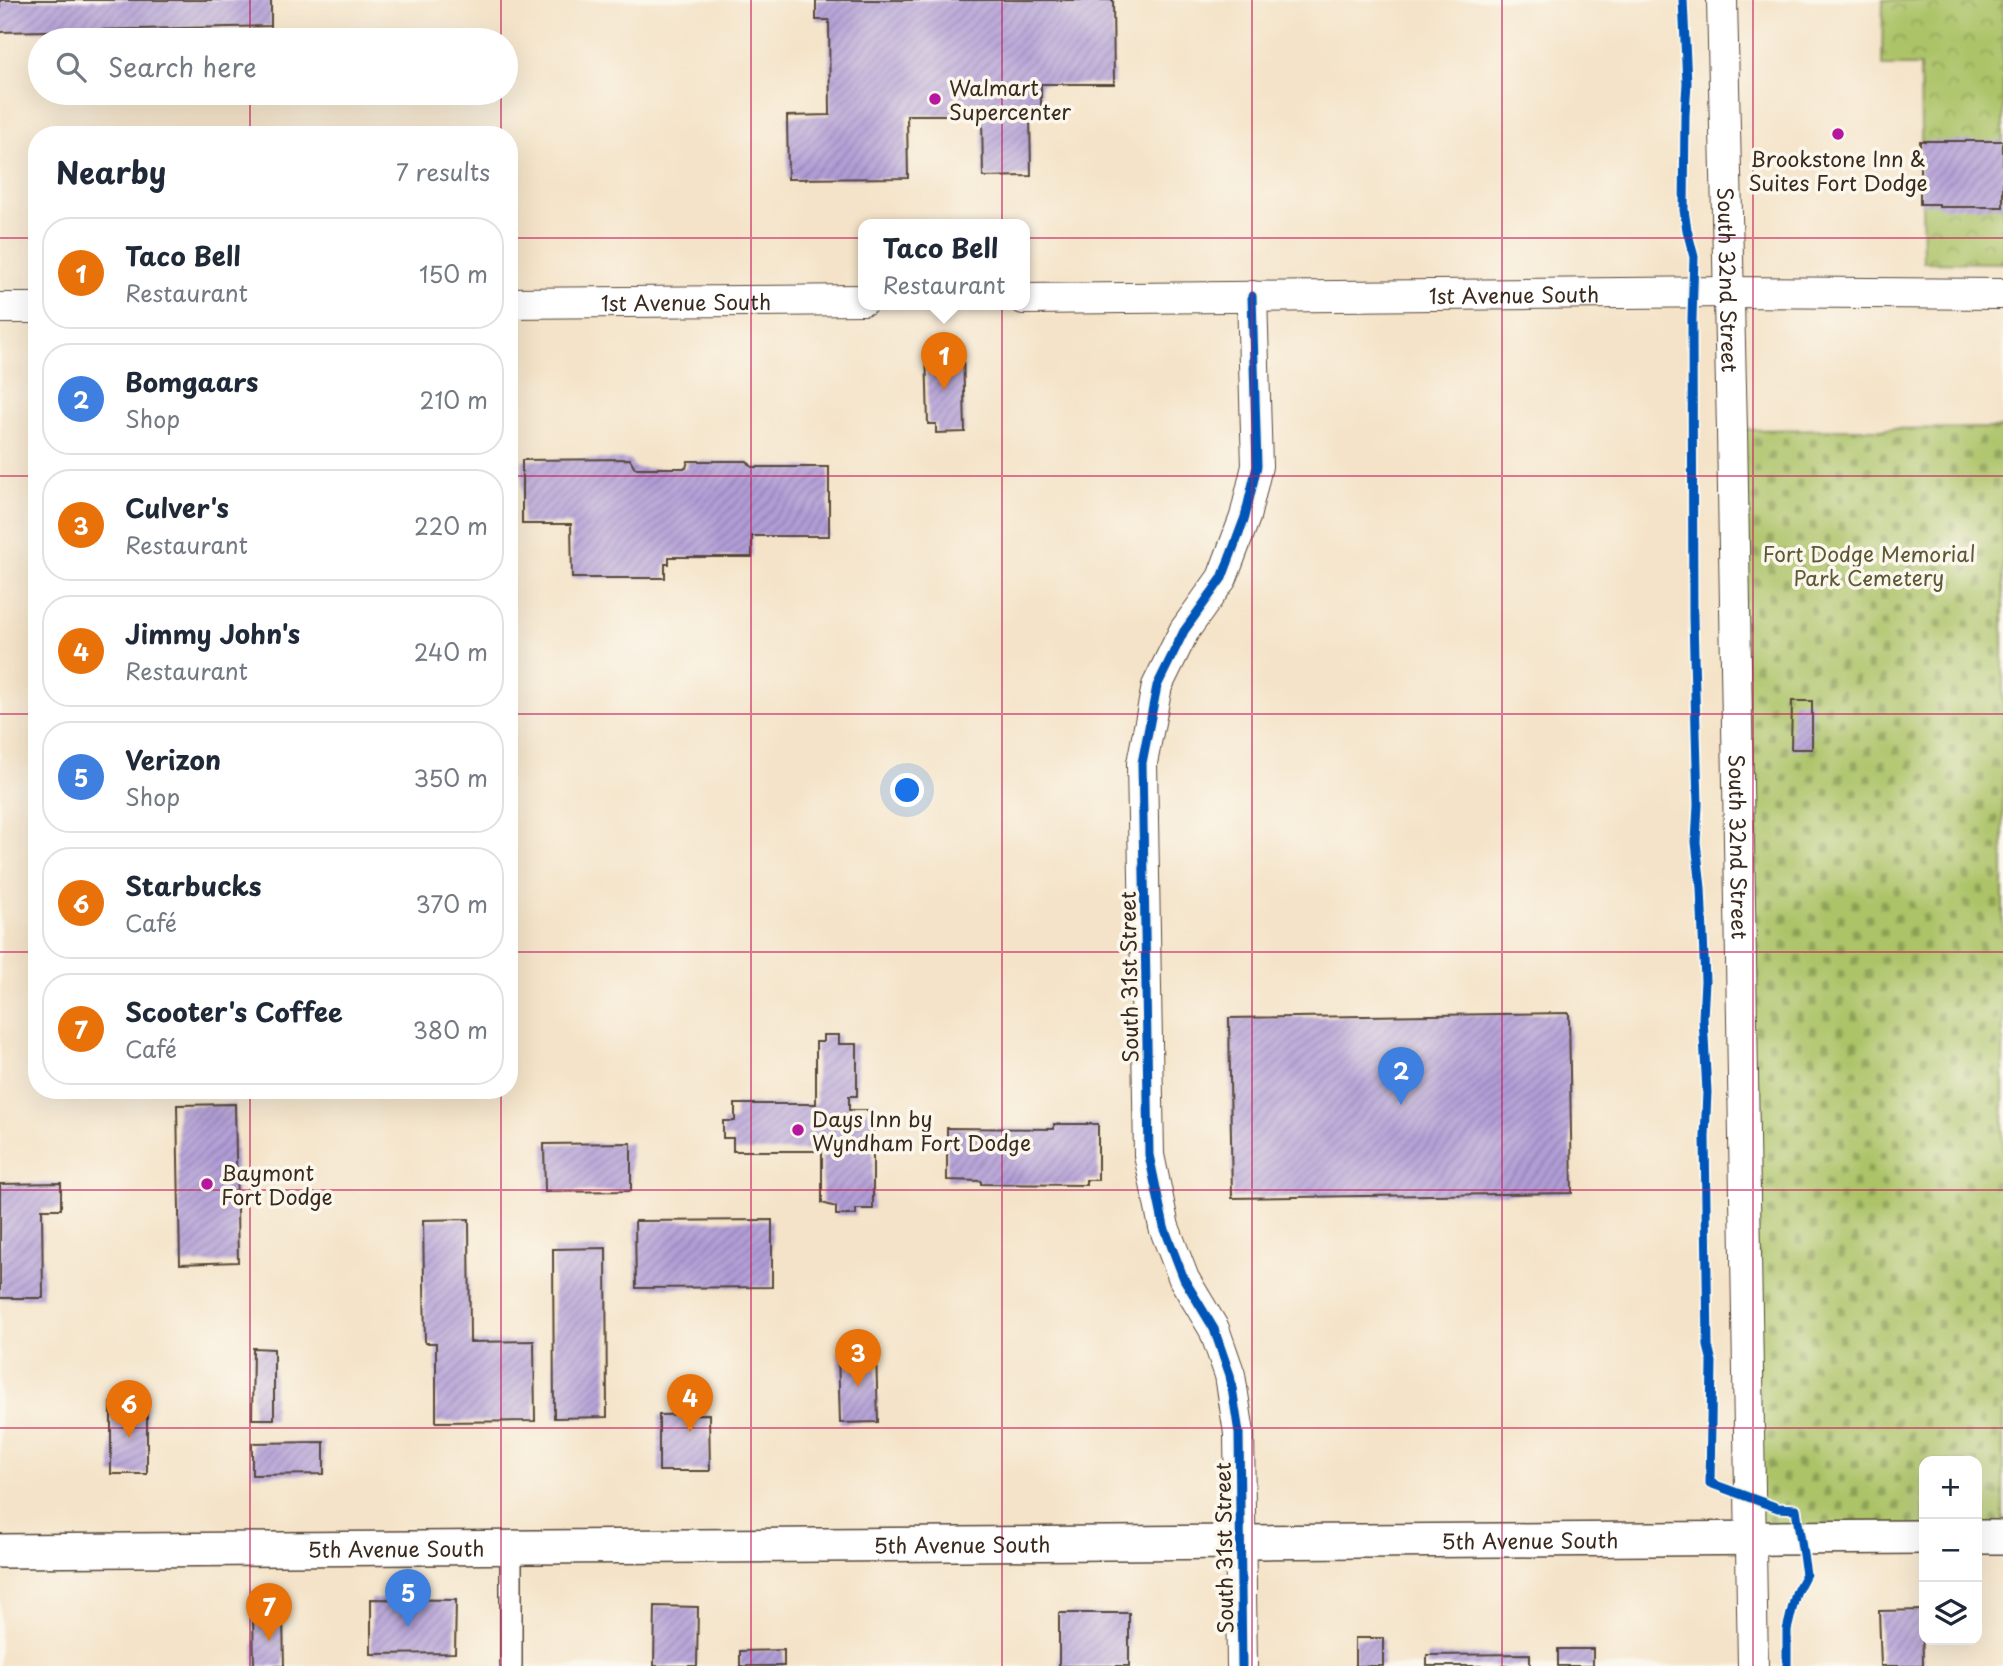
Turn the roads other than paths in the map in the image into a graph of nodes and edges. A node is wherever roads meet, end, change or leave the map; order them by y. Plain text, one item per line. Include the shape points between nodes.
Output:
1 (1722, 13) edge
2 (1729, 292) junction
3 (2003, 294) edge
4 (1252, 296) junction
5 (1030, 299) edge
6 (858, 300) edge
7 (518, 303) edge
8 (0, 308) edge
9 (28, 308) edge
10 (1751, 1537) junction
11 (1919, 1537) edge
12 (1982, 1537) edge
13 (2003, 1537) edge
14 (1240, 1543) junction
15 (511, 1546) junction
16 (0, 1551) edge
17 (511, 1666) edge
18 (1242, 1666) edge
19 (1754, 1666) edge

1 - 2 street, South 32nd Street
2 - 3 street, 1st Avenue South
2 - 4 street, 1st Avenue South
2 - 10 street, South 32nd Street
4 - 5 street, 1st Avenue South
4 - 14 street, South 31st Street via 1257,466 1245,517 1222,578 1184,631 1157,686 1142,763 1149,1155 1164,1227 1184,1279 1214,1328 1230,1375 1239,1433
6 - 7 street, 1st Avenue South
8 - 9 street
10 - 11 main road, 5th Avenue South
10 - 14 main road, 5th Avenue South
10 - 19 street, South 32nd Street
12 - 13 main road
14 - 15 main road, 5th Avenue South
14 - 18 street, South 31st Street
15 - 16 main road, 5th Avenue South
15 - 17 street

